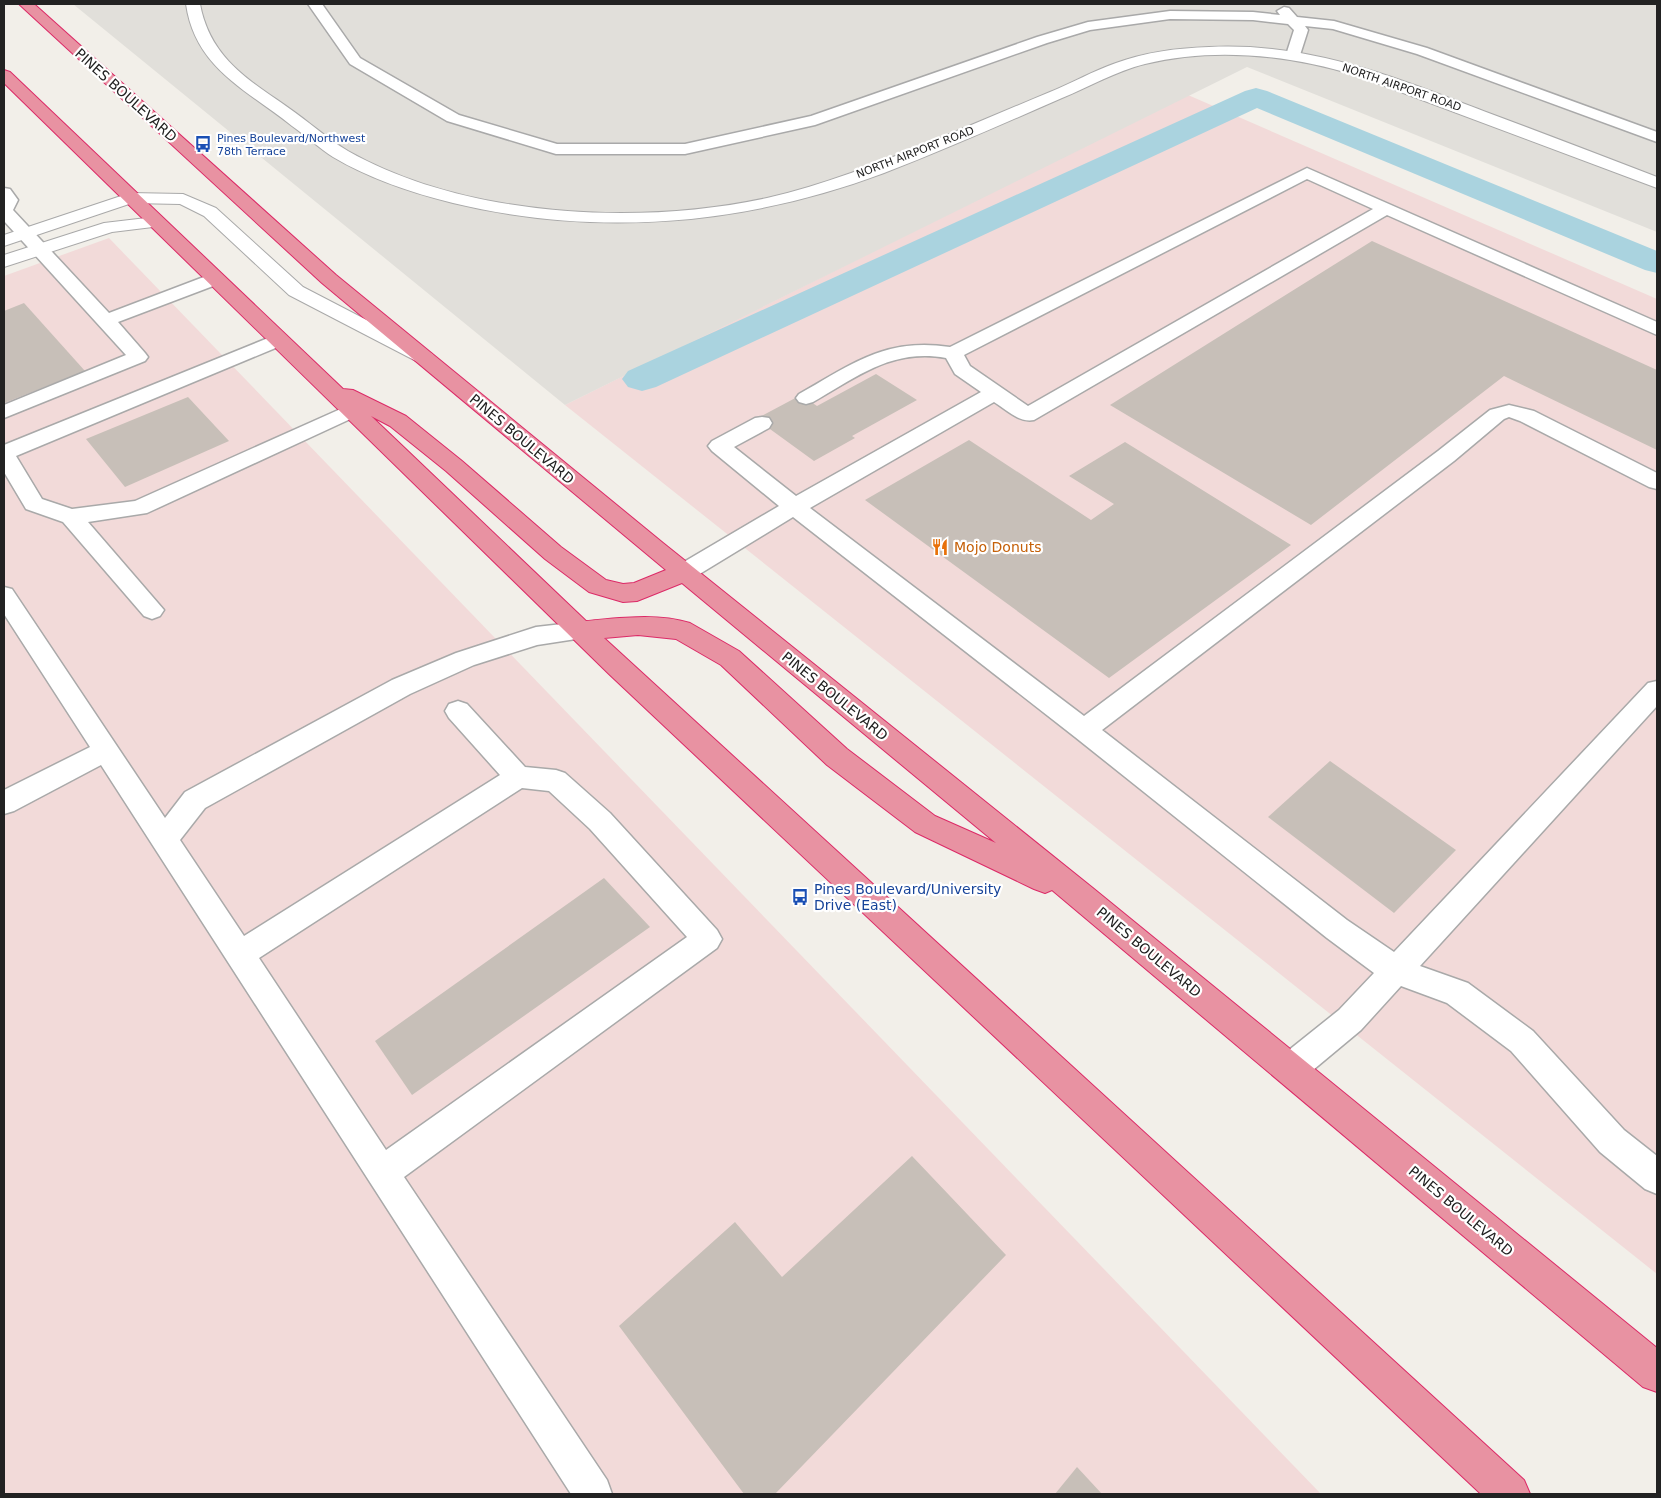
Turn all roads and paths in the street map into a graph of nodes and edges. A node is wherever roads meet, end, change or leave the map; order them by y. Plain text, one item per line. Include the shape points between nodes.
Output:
1 (26, 4) edge
2 (193, 4) edge
3 (315, 4) edge
4 (1278, 4) edge
5 (1294, 22) junction
6 (1293, 55) junction
7 (4, 75) edge
8 (1657, 137) edge
9 (1657, 183) edge
10 (4, 193) edge
11 (130, 198) junction
12 (1385, 209) junction
13 (155, 222) junction
14 (23, 234) junction
15 (4, 241) edge
16 (39, 250) junction
17 (4, 261) edge
18 (215, 279) junction
19 (107, 320) junction
20 (1657, 328) edge
21 (278, 340) junction
22 (954, 353) junction
23 (428, 360) junction
24 (326, 386) junction
25 (995, 393) junction
26 (806, 398) dead end
27 (352, 411) junction
28 (4, 412) edge
29 (762, 423) dead end
30 (4, 454) edge
31 (1657, 482) edge
32 (794, 507) junction
33 (71, 517) junction
34 (685, 572) junction
35 (4, 596) edge
36 (152, 610) dead end
37 (580, 630) junction
38 (1657, 690) edge
39 (458, 711) dead end
40 (1084, 730) junction
41 (105, 750) junction
42 (518, 777) junction
43 (4, 803) edge
44 (164, 839) junction
45 (1083, 898) junction
46 (239, 955) junction
47 (1396, 971) junction
48 (1290, 1069) junction
49 (382, 1173) junction
50 (1657, 1177) edge
51 (1657, 1373) edge
52 (1502, 1492) edge
53 (593, 1494) edge

1 - 23 highway, PINES BOULEVARD via 322,272
2 - 6 street, NORTH AIRPORT ROAD via 200,37 216,59 340,155 379,174 457,200 558,216 662,216 731,209 789,197 893,163 1134,62 1180,53 1248,50
3 - 5 lane via 355,61 453,118 556,149 685,149 815,120 1088,26 1170,15 1253,16
4 - 5 lane
5 - 6 lane via 1301,30
5 - 8 lane via 1334,26 1422,51
6 - 9 street, NORTH AIRPORT ROAD via 1334,63 1391,81
7 - 11 highway
10 - 14 lane via 10,200 4,211
11 - 13 highway
11 - 14 street
11 - 23 street via 183,199 210,212 296,291
12 - 20 lane
12 - 22 lane via 1306,173
12 - 25 lane via 1027,415
13 - 16 street via 110,227
13 - 18 highway
14 - 15 street
14 - 16 lane
16 - 17 street
16 - 19 lane
18 - 19 lane
18 - 21 highway
19 - 28 lane via 138,357
21 - 24 highway
21 - 30 lane
22 - 25 lane via 962,370
22 - 26 lane via 922,349 891,354
23 - 34 highway, PINES BOULEVARD
24 - 27 highway
24 - 34 highway via 398,421 553,553 598,586 623,593 637,592
25 - 32 lane
27 - 33 lane via 139,508
27 - 37 highway
29 - 32 lane via 719,446
30 - 33 lane via 34,504
31 - 40 lane via 1527,416 1509,411 1498,414
32 - 34 lane
32 - 40 lane
33 - 36 lane
34 - 45 highway, PINES BOULEVARD
35 - 41 lane
37 - 44 lane via 536,636 465,659 400,687 194,800
37 - 45 highway via 638,626 681,630 730,658 838,757 925,824
37 - 52 highway
38 - 47 lane
39 - 42 lane
40 - 47 lane via 1337,929
41 - 43 lane
41 - 44 lane
42 - 46 lane
42 - 49 lane via 556,781 600,821 707,939
44 - 46 lane
45 - 48 highway, PINES BOULEVARD
46 - 49 lane
47 - 48 lane via 1350,1020
47 - 50 lane via 1457,993 1522,1041 1612,1142
48 - 51 highway, PINES BOULEVARD
49 - 53 lane

